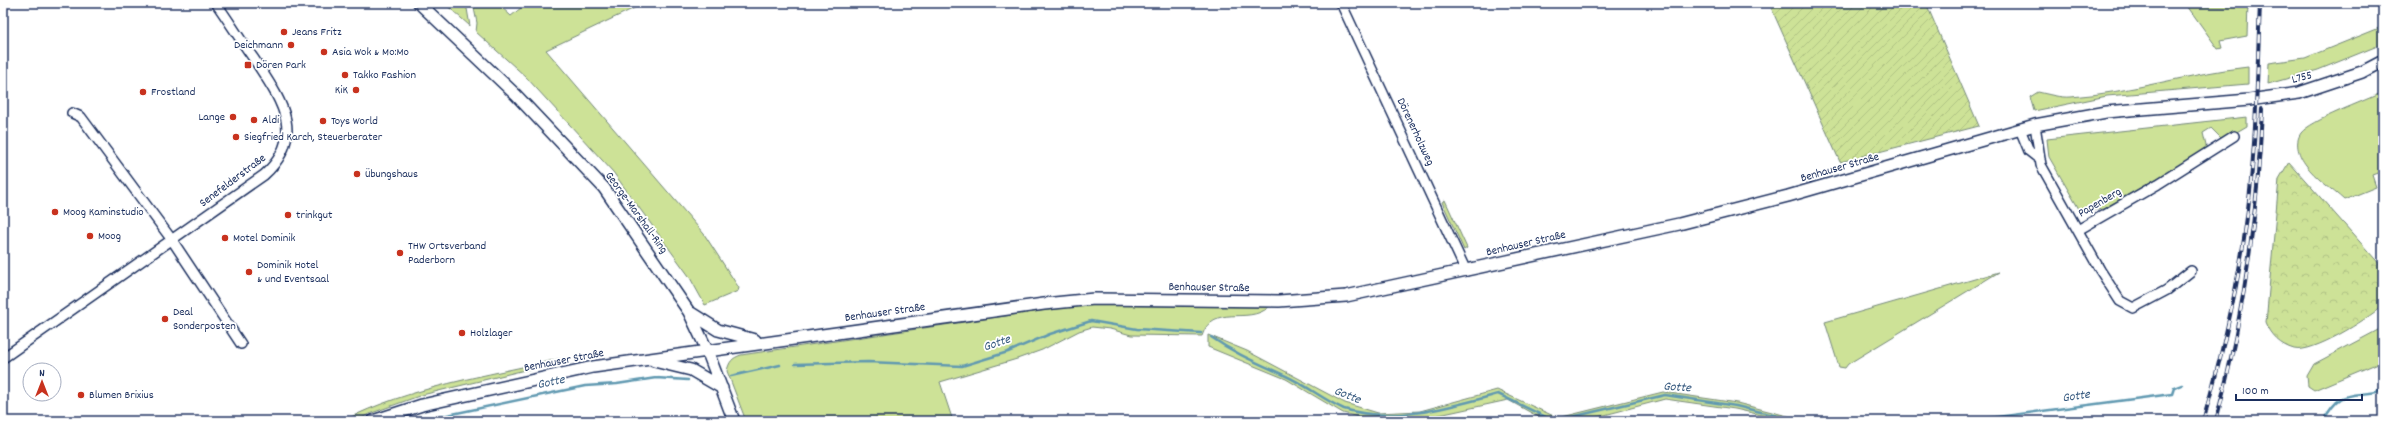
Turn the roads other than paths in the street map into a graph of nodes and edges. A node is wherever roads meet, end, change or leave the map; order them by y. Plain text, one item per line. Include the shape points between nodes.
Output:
1 (216, 3) edge
2 (419, 3) edge
3 (1341, 3) edge
4 (2383, 61) edge
5 (2133, 109) joint
6 (72, 113) dead end
7 (2035, 125) junction
8 (2020, 129) junction
9 (2234, 136) dead end
10 (2038, 158) junction
11 (2078, 230) junction
12 (172, 240) junction
13 (1466, 271) junction
14 (2191, 271) dead end
15 (689, 312) junction
16 (766, 342) junction
17 (241, 344) dead end
18 (707, 350) junction
19 (3, 358) edge
20 (645, 360) junction
21 (722, 388) junction
22 (373, 421) edge
23 (734, 421) edge

1 - 12 street, Senefelderstraße via 282,104 287,121 285,146 277,164 264,175
2 - 15 main road, George-Marshall-Ring via 527,106 604,188
3 - 13 street, Dörenerholzweg
4 - 5 main road, L755 via 2362,72 2299,93
5 - 7 main road, Benhauser Straße
6 - 12 street via 81,117
7 - 8 main road, Benhauser Straße
7 - 10 street
8 - 10 street via 2029,151
8 - 13 main road, Benhauser Straße via 1788,196 1679,224
9 - 11 street, Papenberg
10 - 11 street
11 - 14 street, Papenberg via 2120,301 2133,308 2166,290
12 - 17 street
12 - 19 street, Senefelderstraße
13 - 16 main road, Benhauser Straße via 1346,296 1256,301 1094,299
15 - 16 main road via 722,332
15 - 18 main road, George-Marshall-Ring
16 - 18 main road, Benhauser Straße
18 - 20 main road, Benhauser Straße
18 - 21 main road, George-Marshall-Ring
20 - 21 main road via 691,370
20 - 22 main road, Benhauser Straße via 594,367 510,385 422,405
21 - 23 main road, George-Marshall-Ring

